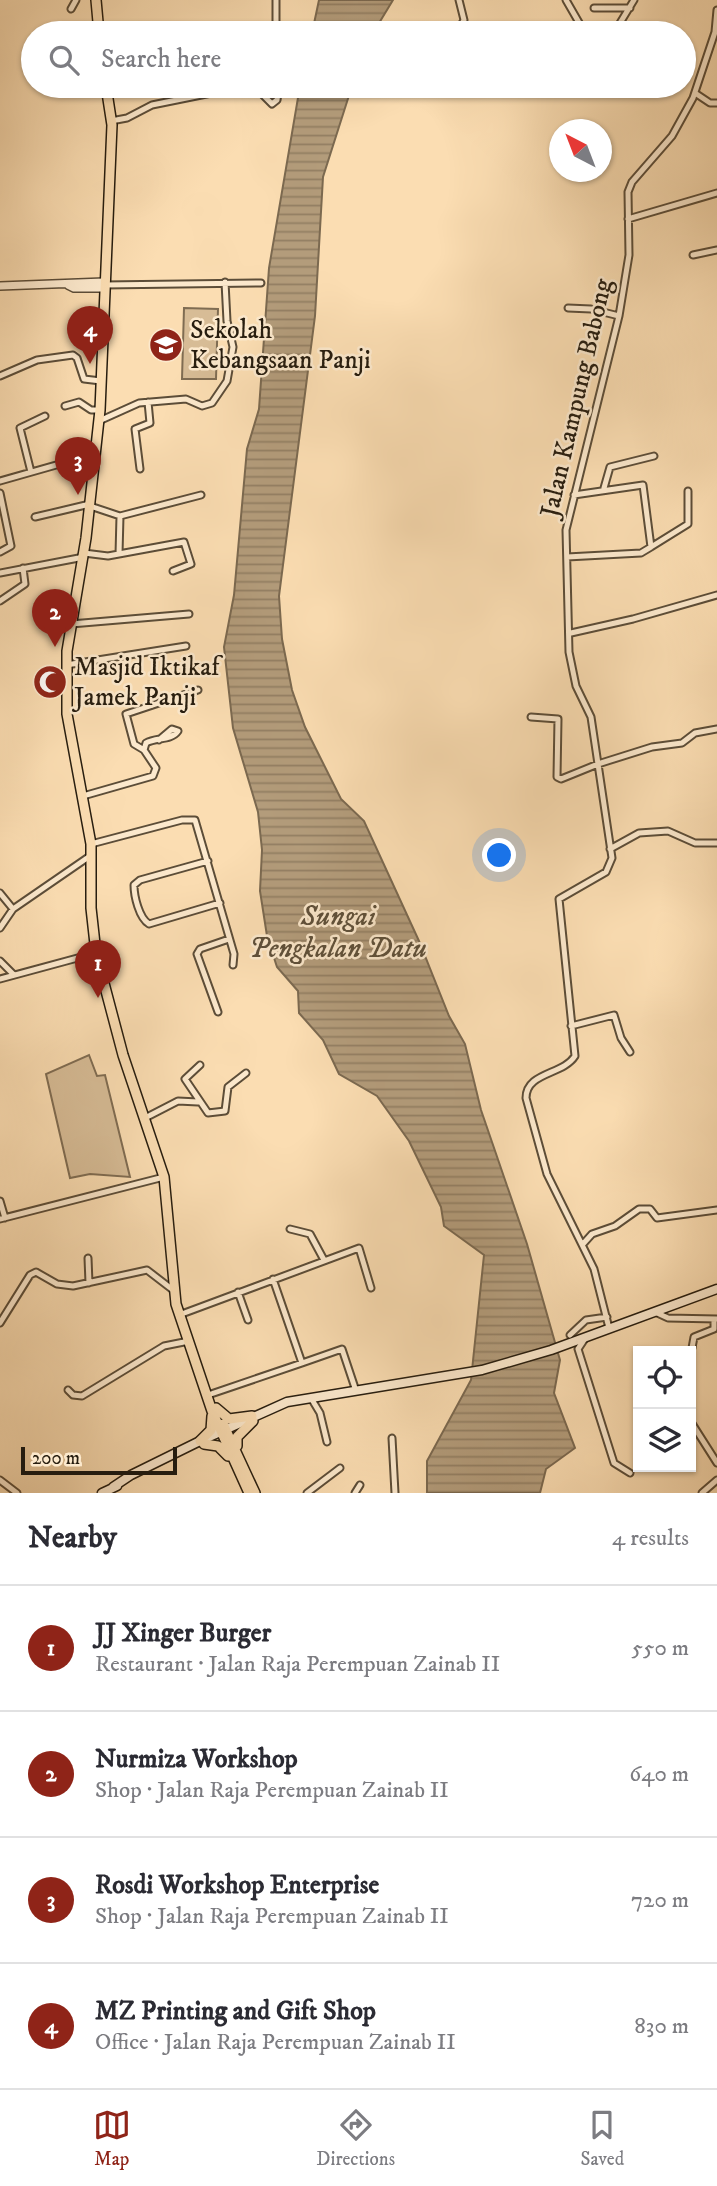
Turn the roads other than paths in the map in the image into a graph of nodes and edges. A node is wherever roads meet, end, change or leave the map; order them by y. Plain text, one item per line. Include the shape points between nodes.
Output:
1 (76, 0) edge
2 (96, 0) edge
3 (276, 0) edge
4 (458, 0) edge
5 (566, 0) edge
6 (634, 0) edge
7 (594, 8) dead end
8 (630, 8) junction
9 (71, 9) dead end
10 (717, 10) edge
11 (98, 21) edge
12 (276, 21) edge
13 (463, 21) edge
14 (578, 21) edge
15 (622, 21) edge
16 (696, 90) edge
17 (696, 94) edge
18 (108, 98) edge
19 (187, 98) edge
20 (692, 98) edge
21 (717, 103) edge
22 (111, 121) junction
23 (717, 193) edge
24 (628, 219) junction
25 (717, 250) edge
26 (692, 254) dead end
27 (225, 282) junction
28 (261, 282) dead end
29 (104, 285) junction
30 (0, 286) edge
31 (568, 308) dead end
32 (619, 316) junction
33 (0, 376) edge
34 (102, 381) junction
35 (148, 402) junction
36 (65, 406) dead end
37 (100, 410) junction
38 (45, 416) dead end
39 (99, 421) junction
40 (96, 454) junction
41 (653, 456) dead end
42 (140, 469) dead end
43 (32, 472) junction
44 (0, 481) edge
45 (604, 488) junction
46 (688, 491) dead end
47 (0, 493) edge
48 (201, 495) dead end
49 (574, 495) junction
50 (90, 505) junction
51 (120, 516) junction
52 (35, 517) dead end
53 (651, 547) junction
54 (0, 552) edge
55 (119, 554) junction
56 (84, 555) junction
57 (567, 557) junction
58 (23, 568) junction
59 (173, 570) dead end
60 (0, 573) edge
61 (717, 595) edge
62 (0, 601) edge
63 (189, 614) dead end
64 (71, 624) junction
65 (571, 633) junction
66 (186, 646) dead end
67 (66, 666) junction
68 (198, 690) dead end
69 (531, 717) dead end
70 (717, 729) edge
71 (159, 740) dead end
72 (144, 750) junction
73 (598, 764) junction
74 (83, 796) junction
75 (717, 843) edge
76 (91, 844) junction
77 (610, 849) junction
78 (91, 855) junction
79 (208, 861) junction
80 (0, 893) edge
81 (220, 903) junction
82 (13, 909) junction
83 (0, 928) edge
84 (229, 939) junction
85 (96, 953) junction
86 (0, 961) edge
87 (233, 965) dead end
88 (14, 975) junction
89 (0, 979) edge
90 (218, 1012) dead end
91 (571, 1026) junction
92 (630, 1052) dead end
93 (201, 1065) dead end
94 (246, 1073) dead end
95 (198, 1102) junction
96 (145, 1118) junction
97 (164, 1177) junction
98 (0, 1201) edge
99 (717, 1210) edge
100 (2, 1219) edge
101 (290, 1229) dead end
102 (583, 1244) junction
103 (88, 1258) dead end
104 (324, 1261) junction
105 (273, 1279) junction
106 (89, 1283) junction
107 (371, 1288) dead end
108 (717, 1289) edge
109 (173, 1290) junction
110 (238, 1292) junction
111 (652, 1311) junction
112 (179, 1315) junction
113 (607, 1317) junction
114 (716, 1319) edge
115 (248, 1320) dead end
116 (0, 1323) edge
117 (609, 1328) junction
118 (570, 1335) dead end
119 (583, 1338) junction
120 (189, 1341) junction
121 (692, 1346) edge
122 (302, 1363) junction
123 (68, 1390) dead end
124 (356, 1391) junction
125 (211, 1394) junction
126 (311, 1398) junction
127 (214, 1409) junction
128 (253, 1419) junction
129 (696, 1430) edge
130 (224, 1432) junction
131 (392, 1438) dead end
132 (327, 1442) dead end
133 (202, 1443) junction
134 (717, 1462) edge
135 (238, 1463) junction
136 (340, 1468) dead end
137 (630, 1472) dead end
138 (0, 1480) edge
139 (717, 1480) edge
140 (360, 1485) dead end
141 (17, 1493) edge
142 (103, 1493) edge
143 (249, 1493) edge
144 (255, 1493) edge
145 (307, 1493) edge
146 (355, 1493) edge
147 (395, 1493) edge
148 (702, 1493) edge

1 - 9 street
2 - 11 main road
3 - 12 street
4 - 13 street
5 - 14 street
6 - 8 street
7 - 8 street
8 - 15 street
10 - 16 street, Jalan Kampung Babong via 715,32
17 - 21 street
18 - 22 main road
19 - 22 street
20 - 24 street, Jalan Kampung Babong via 672,136 632,182
22 - 29 main road
23 - 24 street
24 - 32 street, Jalan Kampung Babong via 629,255
25 - 26 street
27 - 28 street
27 - 29 street
27 - 35 street via 233,347 225,384 215,400 206,405 186,399
29 - 30 street
29 - 34 main road
31 - 32 street
32 - 49 street, Jalan Kampung Babong
33 - 34 street via 37,360 73,355 83,379
34 - 37 main road
35 - 39 street
35 - 42 street via 150,423 135,429
36 - 37 street via 79,402
37 - 39 main road
38 - 43 street via 22,424 19,430
39 - 40 main road
40 - 43 street
40 - 50 main road
41 - 45 street via 610,467
43 - 44 street
45 - 49 street
45 - 53 street via 643,485
46 - 53 street via 688,524
47 - 54 street via 11,544
48 - 51 street
49 - 57 street, Jalan Kampung Babong via 566,530
50 - 51 street
50 - 52 street
50 - 56 main road
51 - 55 street
53 - 57 street via 641,553
55 - 56 street
55 - 59 street via 184,542 191,564
56 - 58 street
56 - 64 main road
57 - 65 street, Jalan Kampung Babong
58 - 60 street
58 - 62 street via 24,584
61 - 65 street
63 - 64 street
64 - 67 main road
65 - 73 street, Jalan Kampung Babong via 569,652 576,686 591,717
66 - 67 street
67 - 74 main road via 67,714
68 - 72 street via 126,714 134,744
69 - 73 street via 558,719 558,779
70 - 73 street via 695,733 678,745 652,747
71 - 72 street via 148,741
72 - 74 street via 156,768 153,776
73 - 77 street, Jalan Kampung Babong
74 - 76 main road
75 - 77 street via 694,843 668,831 639,833
76 - 78 main road
76 - 79 street via 192,818
77 - 91 street via 612,858 606,872 559,899
78 - 82 street
78 - 85 main road
79 - 81 street
79 - 81 street via 140,880 134,885 135,893 149,925
80 - 82 street
81 - 84 street
82 - 83 street
84 - 87 street
84 - 90 street via 200,948 197,954
85 - 88 street
85 - 96 main road
86 - 88 street
88 - 89 street
91 - 92 street via 614,1016
91 - 102 street via 575,1056 532,1082 526,1098 547,1174
93 - 95 street via 185,1079
94 - 95 street via 228,1087 225,1111 208,1113
95 - 96 street via 178,1101
96 - 97 main road
97 - 100 street
97 - 109 main road
98 - 100 street
99 - 102 street via 657,1218 645,1208 592,1234
101 - 104 street via 310,1234
102 - 113 street
103 - 106 street
104 - 105 street
104 - 107 street via 359,1248
105 - 110 street
105 - 122 street
106 - 109 street via 146,1270
106 - 116 street via 57,1284 34,1272
108 - 111 main road
109 - 112 main road
110 - 112 street
110 - 115 street
111 - 114 street via 668,1318
111 - 117 main road
112 - 120 main road
113 - 117 street
113 - 118 street via 586,1320
114 - 121 street via 714,1329 694,1337
117 - 119 main road
119 - 124 main road via 458,1375
119 - 137 street via 578,1349 614,1463
120 - 123 street via 164,1346 82,1396
120 - 125 main road
120 - 127 main road
122 - 124 street via 342,1349
122 - 125 street
124 - 126 main road
125 - 127 main road
126 - 128 main road
126 - 132 street
127 - 128 main road via 229,1419
127 - 130 main road
127 - 133 main road via 211,1430
128 - 130 main road
128 - 135 main road via 237,1437
129 - 134 street
130 - 133 main road
130 - 135 main road
131 - 147 street
133 - 135 main road via 218,1446
133 - 142 main road
135 - 143 main road
135 - 144 main road
136 - 145 street
138 - 141 street
139 - 148 street
140 - 146 street

